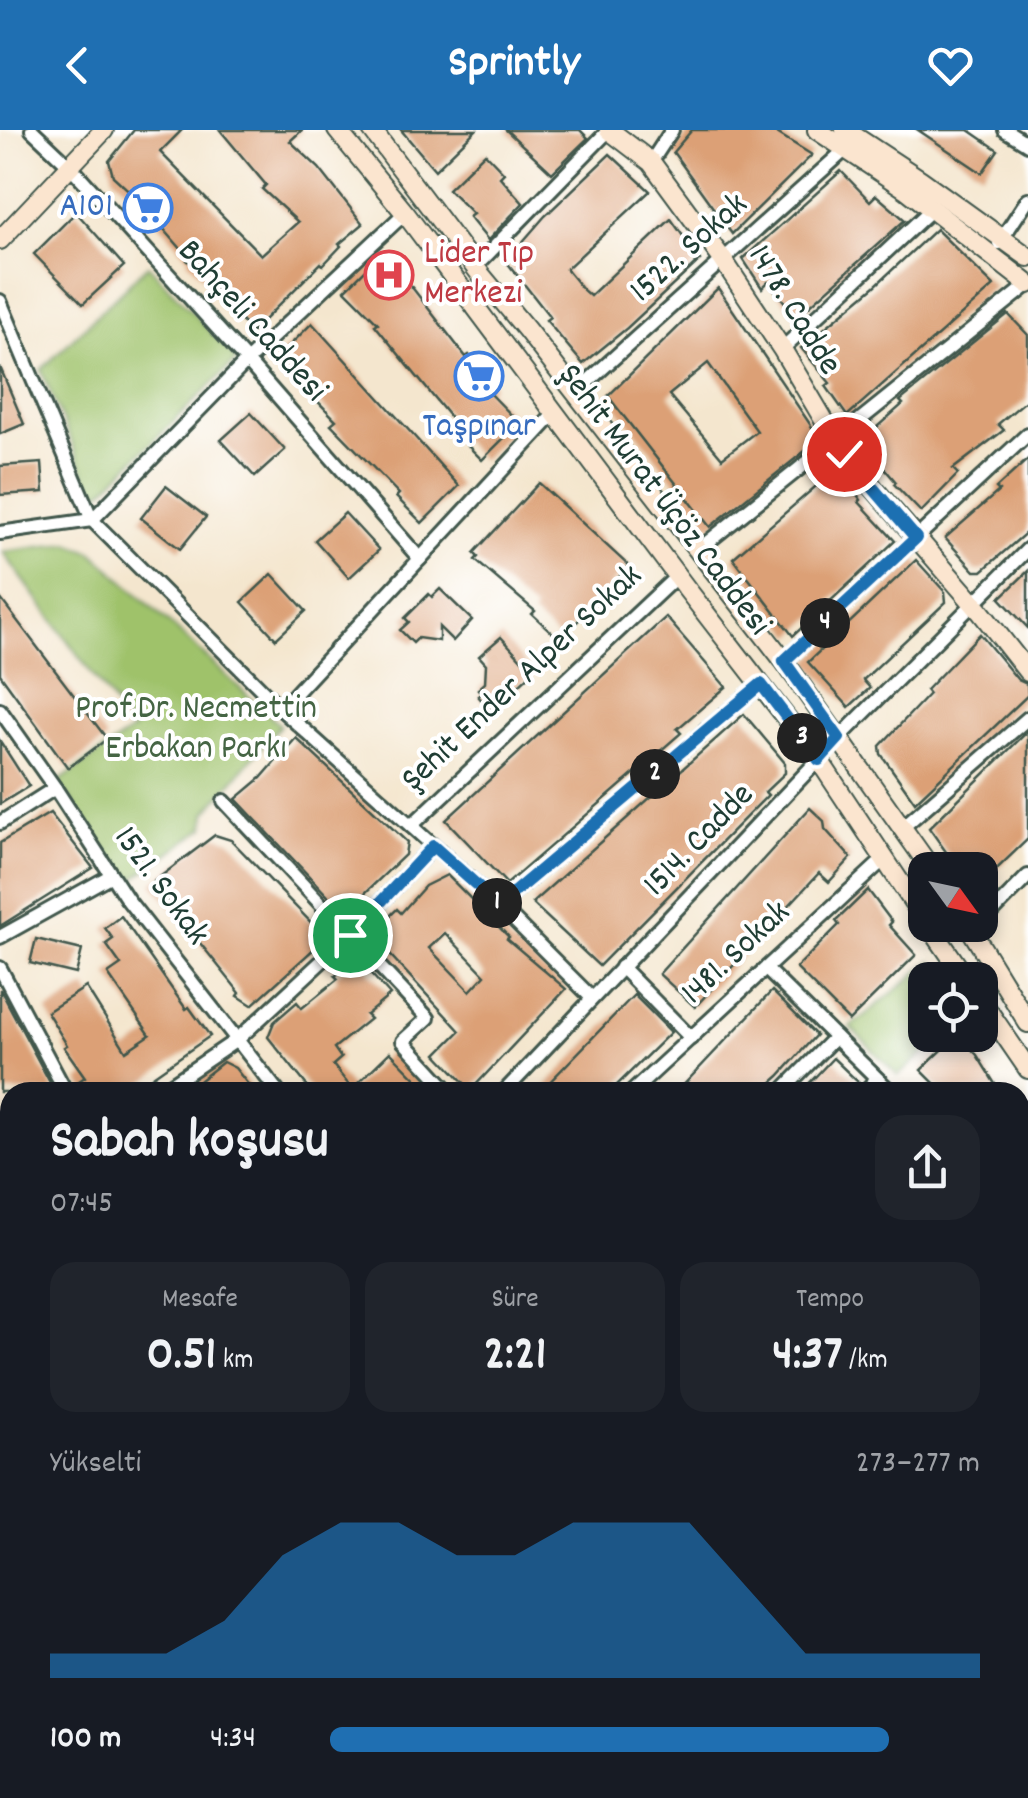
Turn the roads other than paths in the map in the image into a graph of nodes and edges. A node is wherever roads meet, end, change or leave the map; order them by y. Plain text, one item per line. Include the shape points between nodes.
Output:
1 (32, 130) edge
2 (104, 130) edge
3 (336, 130) edge
4 (372, 130) edge
5 (610, 130) edge
6 (672, 130) edge
7 (817, 130) edge
8 (1004, 130) edge
9 (845, 139) edge
10 (1028, 144) edge
11 (651, 162) junction
12 (70, 167) junction
13 (1028, 199) edge
14 (932, 209) junction
15 (405, 214) junction
16 (0, 240) edge
17 (998, 246) junction
18 (723, 260) junction
19 (474, 266) junction
20 (1026, 268) edge
21 (0, 301) edge
22 (782, 349) junction
23 (247, 361) junction
24 (574, 392) junction
25 (556, 412) junction
26 (1028, 434) edge
27 (834, 441) junction
28 (92, 520) junction
29 (0, 533) edge
30 (916, 538) junction
31 (1028, 549) edge
32 (698, 550) junction
33 (420, 560) junction
34 (677, 576) junction
35 (972, 602) junction
36 (784, 661) junction
37 (1028, 672) edge
38 (761, 684) junction
39 (281, 708) junction
40 (0, 710) edge
41 (1028, 718) edge
42 (839, 738) junction
43 (819, 760) junction
44 (55, 788) junction
45 (224, 801) dead end
46 (0, 823) edge
47 (411, 826) junction
48 (903, 827) junction
49 (433, 846) junction
50 (920, 852) edge
51 (883, 860) junction
52 (110, 876) junction
53 (1028, 876) edge
54 (908, 895) edge
55 (998, 903) edge
56 (499, 905) junction
57 (350, 935) junction
58 (0, 938) edge
59 (978, 942) edge
60 (621, 967) junction
61 (0, 968) edge
62 (766, 968) junction
63 (592, 998) junction
64 (1028, 1023) edge
65 (998, 1025) edge
66 (691, 1038) junction
67 (835, 1038) junction
68 (238, 1039) junction
69 (1028, 1068) edge
70 (877, 1079) junction
71 (61, 1082) edge
72 (175, 1082) edge
73 (270, 1082) edge
74 (441, 1082) edge
75 (513, 1082) edge
76 (644, 1082) edge
77 (791, 1082) edge
78 (874, 1082) edge
79 (880, 1082) edge

1 - 12 street, Bahçeli Caddesi
2 - 12 main road
3 - 15 main road, Şehit Murat Üçöz Caddesi
4 - 19 main road, Şehit Murat Üçöz Caddesi
5 - 11 main road, 1478. Cadde
5 - 19 street
6 - 11 street
7 - 9 main road
8 - 10 street
9 - 14 main road
9 - 17 main road
9 - 18 street, 1522. Sokak
11 - 18 main road, 1478. Cadde
12 - 16 main road
12 - 23 street, Bahçeli Caddesi
13 - 17 street
14 - 17 main road
14 - 22 street
15 - 23 street
15 - 25 main road, Şehit Murat Üçöz Caddesi
17 - 20 main road
18 - 22 main road, 1478. Cadde
18 - 24 street, 1522. Sokak
19 - 24 main road, Şehit Murat Üçöz Caddesi
20 - 27 street
21 - 28 street
22 - 27 main road, 1478. Cadde
23 - 28 street
23 - 33 street, Bahçeli Caddesi
24 - 32 main road, Şehit Murat Üçöz Caddesi
25 - 33 street
25 - 34 main road, Şehit Murat Üçöz Caddesi
26 - 30 street
27 - 30 main road, 1478. Cadde
27 - 32 street
28 - 29 street
28 - 39 street
30 - 35 main road, 1478. Cadde
30 - 36 street
31 - 35 street, 1514. Cadde
32 - 36 main road, Şehit Murat Üçöz Caddesi
33 - 39 street
34 - 38 main road, Şehit Murat Üçöz Caddesi
34 - 47 street, Şehit Ender Alper Sokak
35 - 37 main road, 1478. Cadde
35 - 42 street, 1514. Cadde
36 - 42 main road, Şehit Murat Üçöz Caddesi
38 - 43 main road, Şehit Murat Üçöz Caddesi
38 - 56 street
39 - 47 street
40 - 44 street, 1521. Sokak
41 - 48 street
42 - 43 street, 1514. Cadde
42 - 48 main road, Şehit Murat Üçöz Caddesi
43 - 51 main road, Şehit Murat Üçöz Caddesi
43 - 60 street, 1514. Cadde
44 - 46 street
44 - 52 street, 1521. Sokak
45 - 57 street
47 - 49 street
48 - 50 main road, Şehit Murat Üçöz Caddesi
49 - 56 street
49 - 57 street
51 - 54 main road, Şehit Murat Üçöz Caddesi
51 - 62 street, 1481. Sokak
52 - 58 street
52 - 68 street, 1521. Sokak
53 - 55 street
56 - 63 street
57 - 68 street
57 - 74 street via 428,1018 402,1041
59 - 64 main road
60 - 63 street, 1514. Cadde
60 - 66 street
61 - 71 street
62 - 66 street, 1481. Sokak
62 - 67 street
63 - 75 street, 1514. Cadde
65 - 69 main road
66 - 76 street, 1481. Sokak
67 - 70 street
67 - 77 street
68 - 72 street
68 - 73 street, 1521. Sokak
70 - 78 street
70 - 79 street

